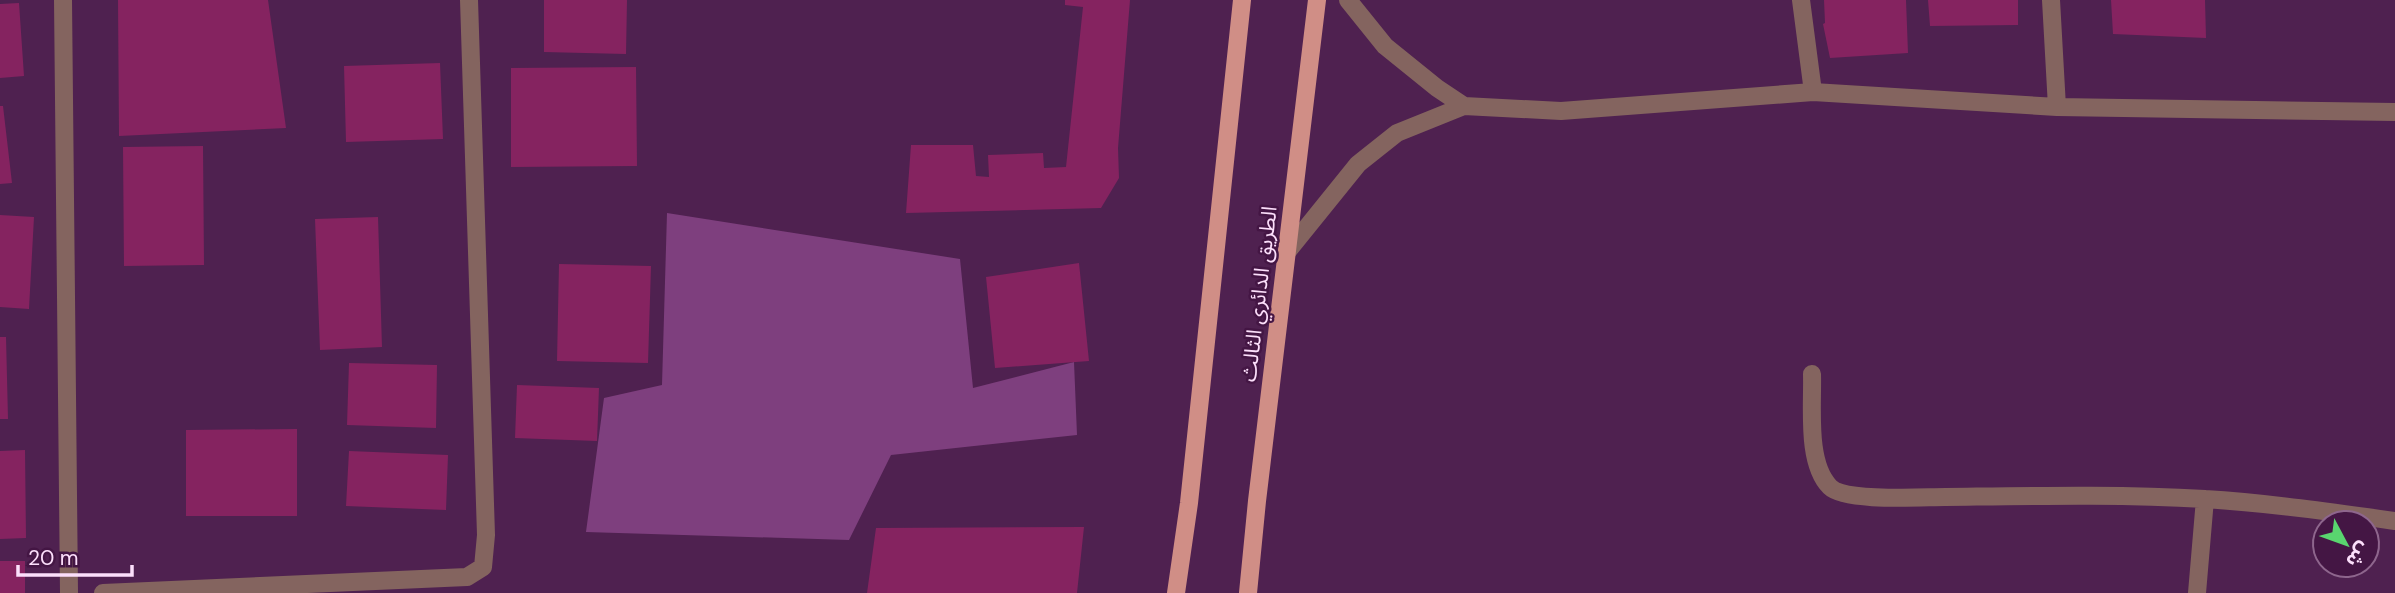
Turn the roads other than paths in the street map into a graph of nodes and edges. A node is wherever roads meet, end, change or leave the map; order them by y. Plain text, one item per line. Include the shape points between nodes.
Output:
1 (63, 0) edge
2 (469, 0) edge
3 (1242, 0) edge
4 (1317, 0) edge
5 (1348, 0) edge
6 (1801, 0) edge
7 (2051, 0) edge
8 (1813, 92) junction
9 (1464, 106) junction
10 (2057, 107) junction
11 (2395, 112) edge
12 (1287, 252) junction
13 (1812, 374) dead end
14 (2205, 499) junction
15 (2395, 521) edge
16 (69, 593) edge
17 (103, 593) edge
18 (1176, 593) edge
19 (1248, 593) edge
20 (2197, 593) edge

1 - 16 street
2 - 17 street via 486,534 483,567 467,577
3 - 18 main road
4 - 12 main road, الطريق الدائري الثالث
5 - 9 street via 1384,46
6 - 8 street
7 - 10 street
8 - 9 street via 1561,111
8 - 10 street
9 - 12 street via 1397,133 1358,164
10 - 11 street
12 - 19 main road, الطريق الدائري الثالث
13 - 14 street via 1814,456 1831,488 1844,495
14 - 15 street
14 - 20 street

